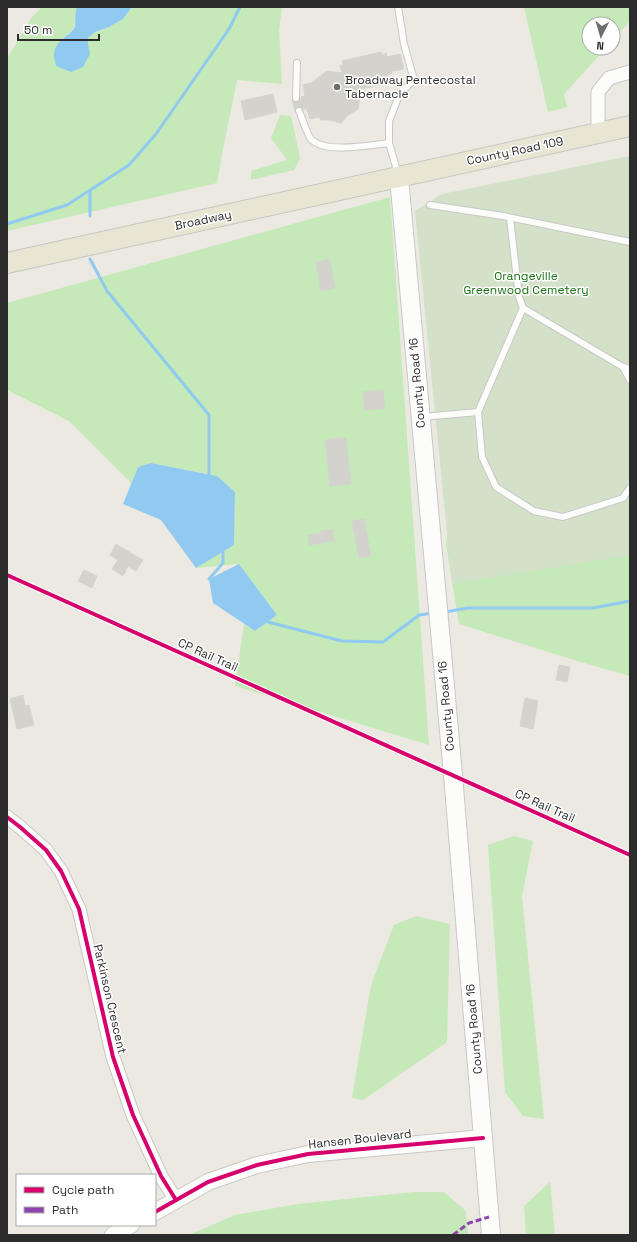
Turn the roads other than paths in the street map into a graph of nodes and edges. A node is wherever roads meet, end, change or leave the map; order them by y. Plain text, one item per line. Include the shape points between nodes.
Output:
1 (398, 7) edge
2 (297, 63) dead end
3 (630, 72) edge
4 (296, 98) dead end
5 (299, 111) dead end
6 (630, 126) edge
7 (598, 133) junction
8 (389, 143) junction
9 (399, 177) junction
10 (430, 205) dead end
11 (510, 218) junction
12 (630, 242) edge
13 (7, 263) edge
14 (523, 308) junction
15 (622, 367) junction
16 (630, 369) edge
17 (630, 380) edge
18 (478, 412) junction
19 (420, 418) junction
20 (630, 488) edge
21 (7, 817) edge
22 (483, 1138) junction
23 (176, 1200) junction
24 (156, 1211) edge
25 (129, 1226) edge
26 (113, 1235) edge
27 (491, 1235) edge

1 - 8 lane via 404,44 414,80 400,93 389,121
2 - 4 lane
3 - 7 street via 609,78 598,92
5 - 8 lane via 311,139 322,146 347,148
6 - 7 main road, County Road 109
7 - 9 main road, County Road 109
8 - 9 lane
9 - 13 main road, Broadway
9 - 19 main road, County Road 16
10 - 11 lane
11 - 12 lane
11 - 14 lane via 519,297
14 - 15 lane
14 - 18 lane
15 - 16 lane
15 - 17 lane
18 - 19 lane
18 - 20 lane via 482,457 496,487 534,511 563,517 623,498
19 - 22 main road, County Road 16
21 - 23 street, Parkinson Crescent via 46,850 79,909 113,1057 133,1115 161,1176
22 - 23 street, Hansen Boulevard via 308,1154 257,1165 208,1182
22 - 27 main road, County Road 16
23 - 24 street, Hansen Boulevard
25 - 26 street

